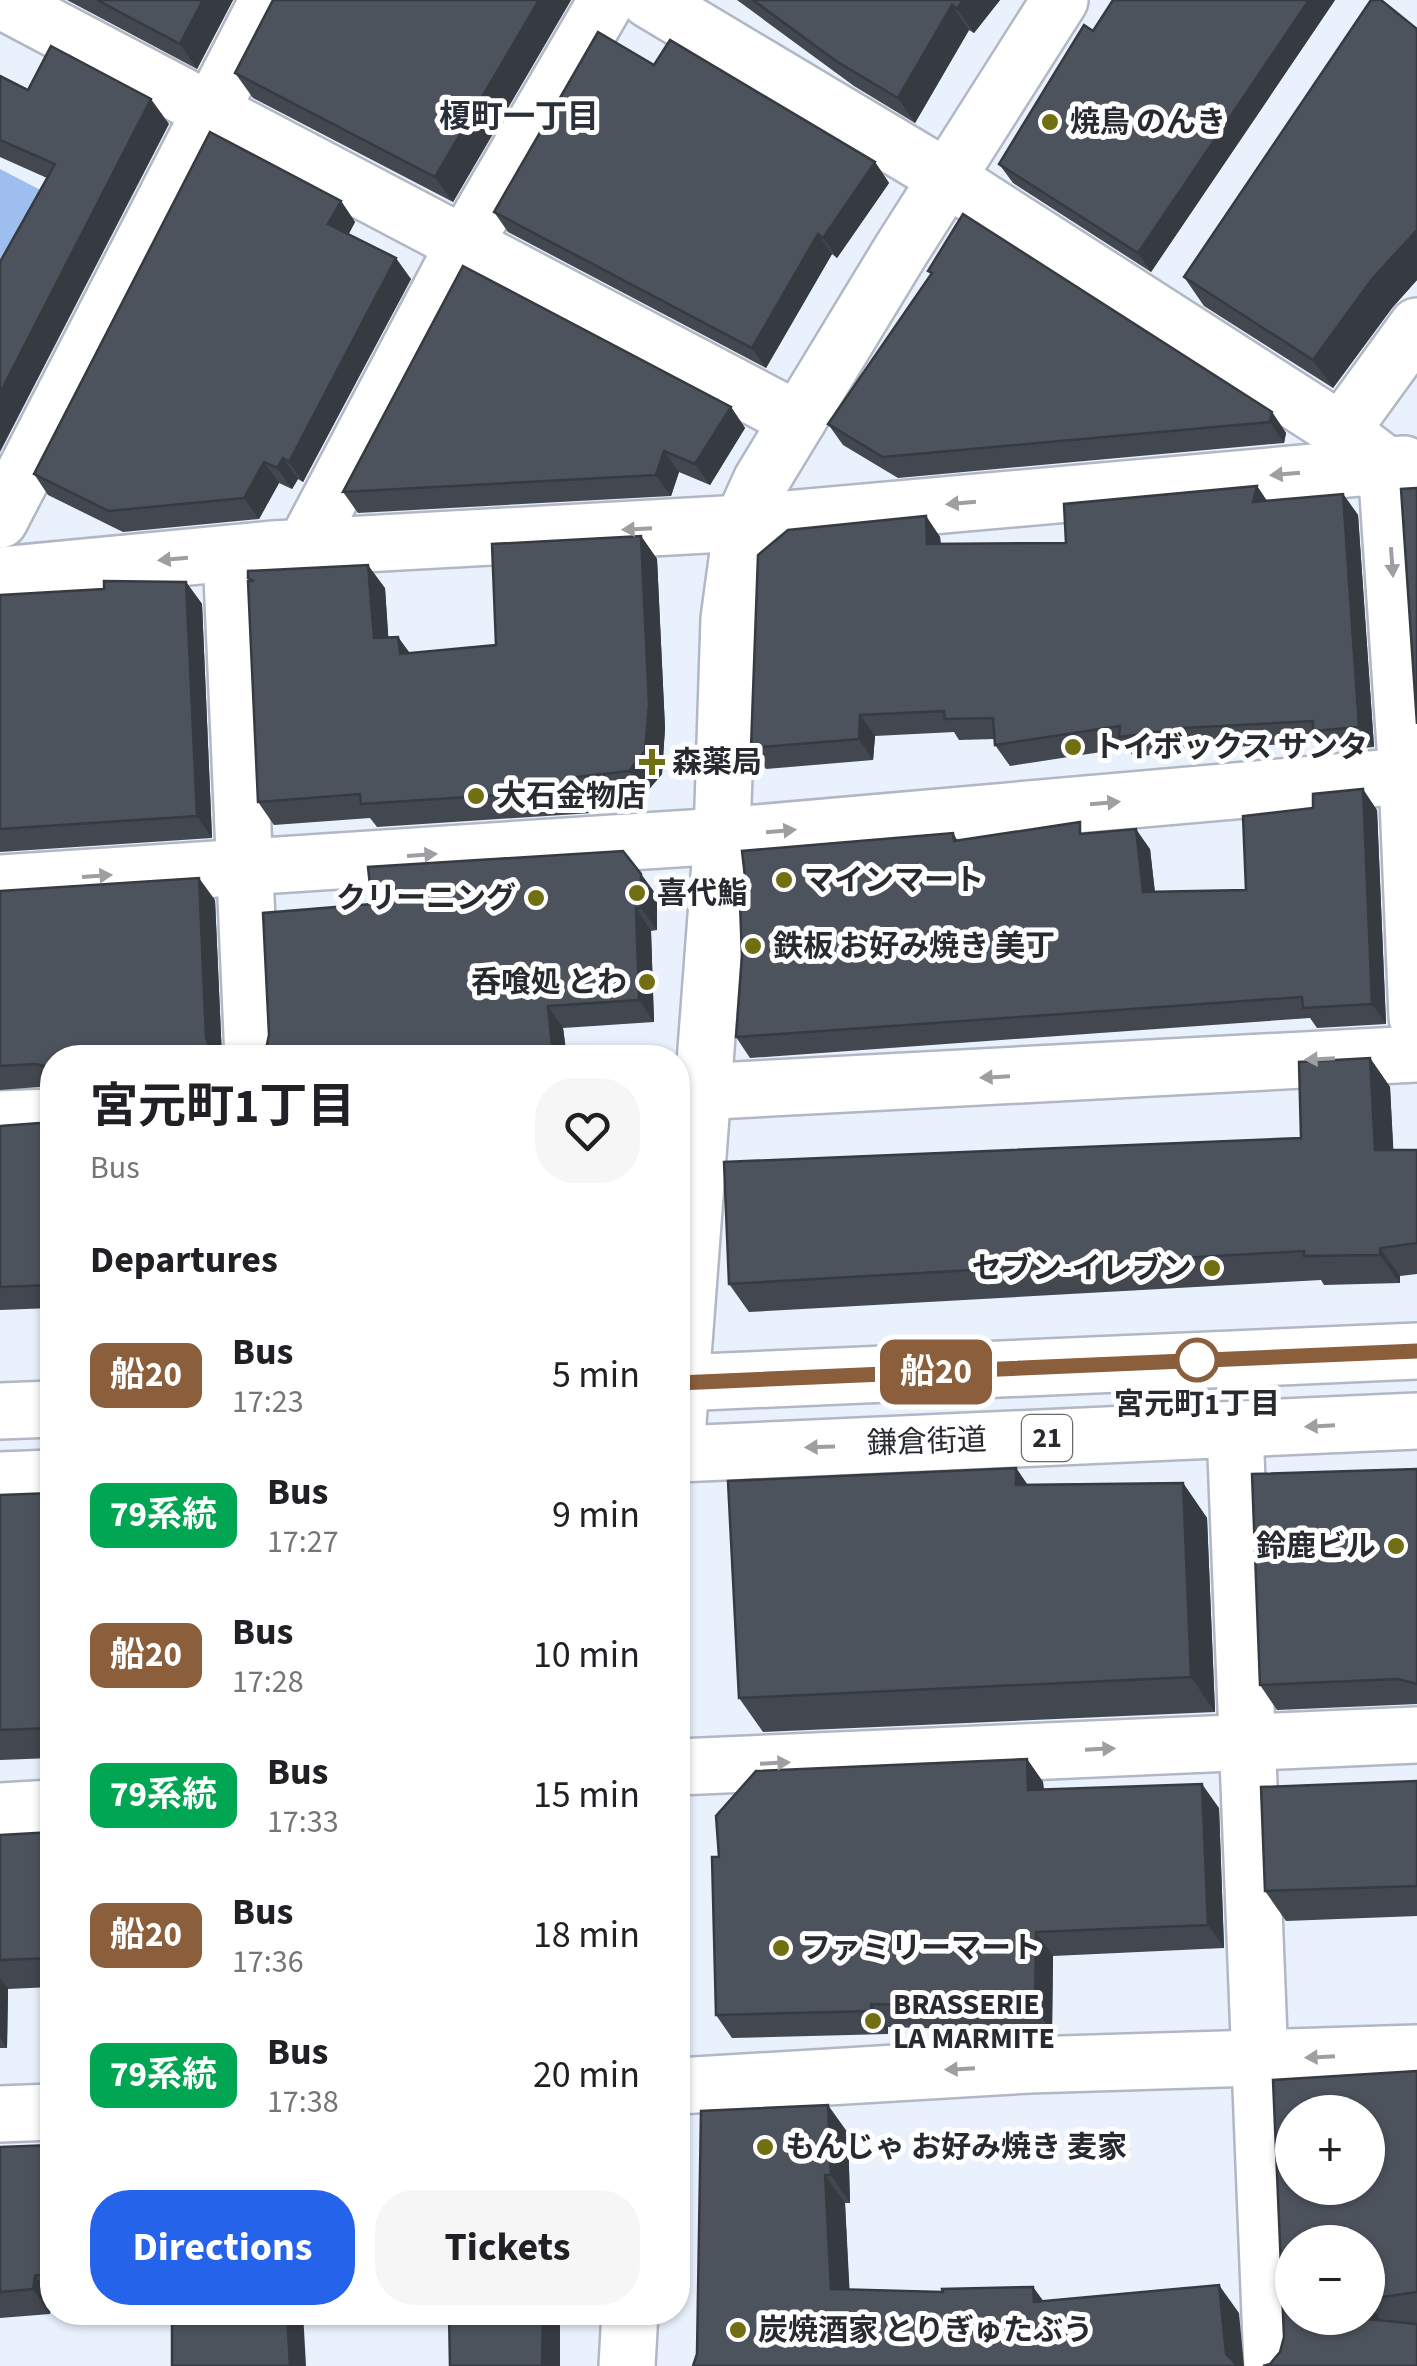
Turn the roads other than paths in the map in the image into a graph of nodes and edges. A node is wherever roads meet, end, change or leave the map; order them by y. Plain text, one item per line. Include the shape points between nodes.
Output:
1 (0, 0) edge
2 (268, 0) edge
3 (607, 0) edge
4 (649, 0) edge
5 (1060, 0) edge
6 (210, 108) junction
7 (947, 178) junction
8 (464, 243) junction
9 (1417, 326) edge
10 (798, 420) junction
11 (1340, 431) junction
12 (1401, 464) edge
13 (0, 520) edge
14 (742, 523) junction
15 (304, 548) junction
16 (231, 554) junction
17 (0, 575) edge
18 (1412, 776) edge
19 (722, 836) junction
20 (245, 866) junction
21 (0, 883) edge
22 (1417, 1017) edge
23 (252, 1045) edge
24 (1417, 1054) edge
25 (690, 1093) edge
26 (40, 1117) edge
27 (0, 1118) edge
28 (1417, 1351) edge
29 (690, 1395) edge
30 (40, 1409) edge
31 (0, 1411) edge
32 (1417, 1421) edge
33 (1235, 1430) junction
34 (690, 1453) edge
35 (40, 1478) edge
36 (0, 1480) edge
37 (1417, 1735) edge
38 (1248, 1742) junction
39 (690, 1766) edge
40 (40, 1809) edge
41 (0, 1812) edge
42 (1417, 2053) edge
43 (1262, 2060) junction
44 (690, 2085) edge
45 (40, 2112) edge
46 (0, 2114) edge
47 (630, 2325) edge
48 (628, 2366) edge
49 (1272, 2366) edge

1 - 6 street
2 - 6 street
3 - 8 street
4 - 7 street
5 - 7 street
6 - 8 street
6 - 13 street
7 - 10 street
7 - 11 street via 1172,298
8 - 10 street
8 - 15 street
9 - 11 street
10 - 14 street
11 - 12 street
12 -> 14 street
12 -> 18 street
14 -> 15 street
14 - 19 street via 729,619
15 - 16 street
16 -> 17 street
16 - 20 street
19 -> 18 street
18 - 22 street
20 -> 19 street
19 - 25 street
21 -> 20 street
20 - 23 street
24 -> 25 street
26 - 27 street
28 - 29 street
30 - 31 street
32 -> 33 street, 鎌倉街道 / 21
33 -> 34 street, 鎌倉街道 / 21
33 - 38 street
35 - 36 street
37 - 38 street
39 -> 38 street
38 - 43 street
40 - 41 street
42 -> 43 street
43 -> 44 street via 1029,2065
43 - 49 street
45 - 46 street
47 - 48 street

